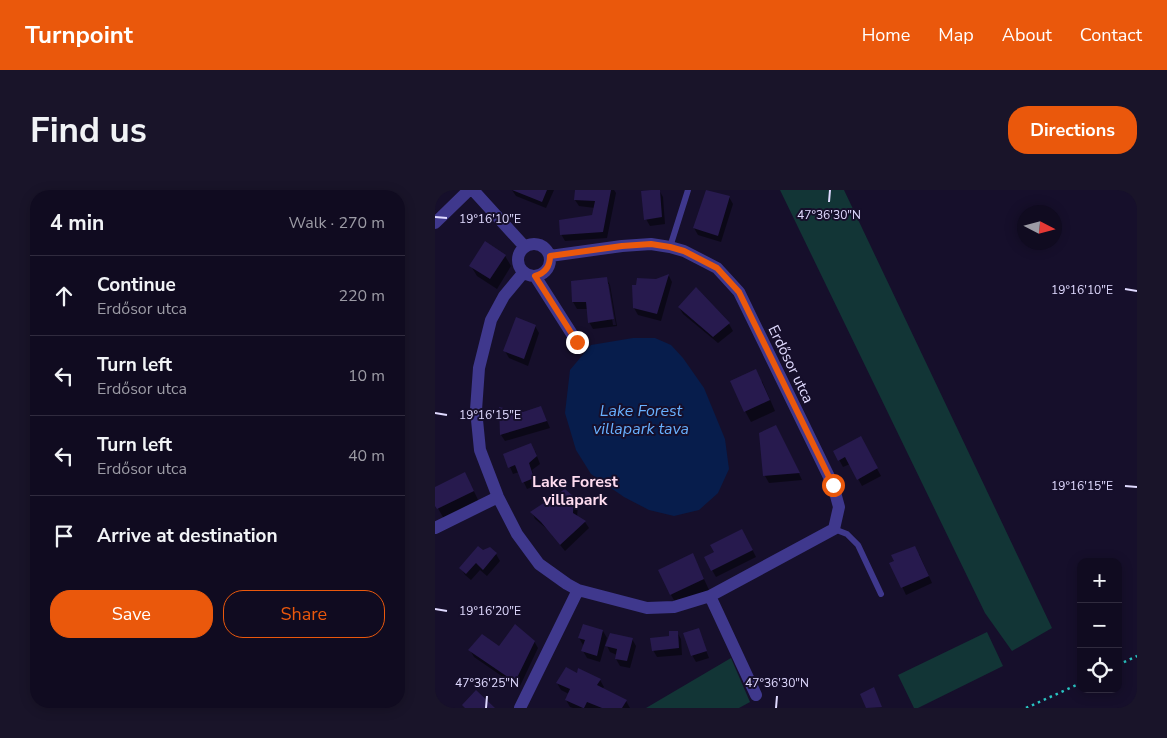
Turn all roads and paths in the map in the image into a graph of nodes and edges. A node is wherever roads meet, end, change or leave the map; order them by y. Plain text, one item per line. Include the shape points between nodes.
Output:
1 (469, 190) edge
2 (473, 190) edge
3 (688, 190) edge
4 (435, 222) edge
5 (525, 247) junction
6 (670, 247) junction
7 (550, 256) junction
8 (530, 274) junction
9 (577, 342) dead end
10 (498, 496) junction
11 (435, 528) edge
12 (834, 529) junction
13 (578, 590) junction
14 (881, 594) dead end
15 (710, 596) junction
16 (1137, 656) edge
17 (1122, 663) edge
18 (1077, 685) edge
19 (756, 695) dead end
20 (520, 708) edge
21 (1026, 708) edge

1 - 4 street
2 - 5 street
3 - 6 lane
5 - 7 street via 537,244
5 - 8 street via 518,262
6 - 7 street, Erdősor utca via 651,244 622,246
6 - 12 street, Erdősor utca via 717,268 739,292 833,485 839,507
7 - 8 street via 549,267 541,274
8 - 9 street
8 - 10 street via 504,296 491,320 479,368 476,410 480,450
10 - 11 street
10 - 13 street via 517,534 539,564
12 - 14 lane via 847,534 858,545
12 - 15 street
13 - 15 street via 647,608 674,607
13 - 20 street
15 - 19 street
16 - 17 path
18 - 21 path

